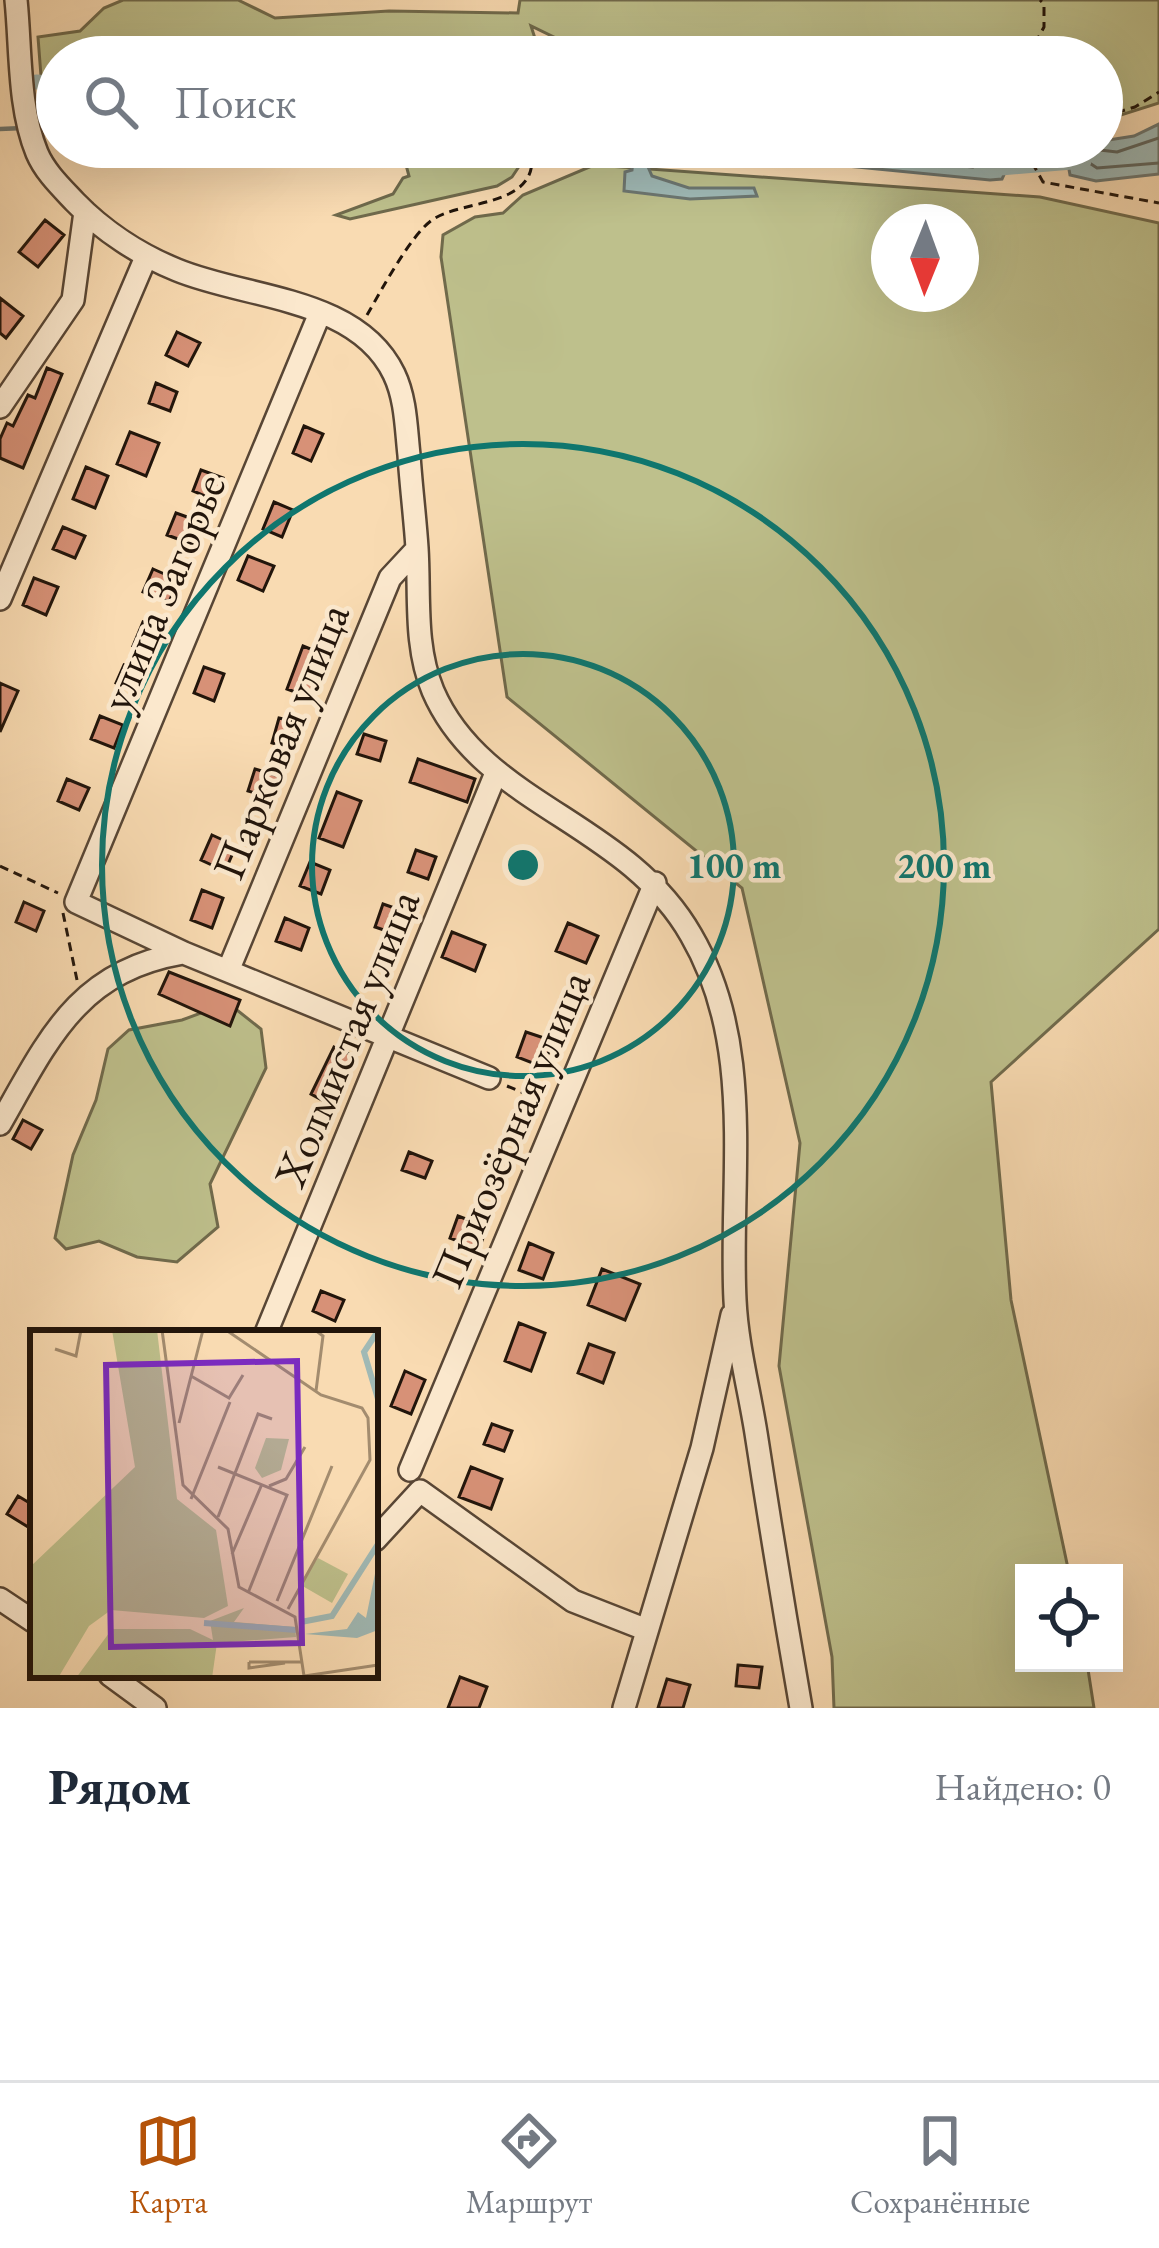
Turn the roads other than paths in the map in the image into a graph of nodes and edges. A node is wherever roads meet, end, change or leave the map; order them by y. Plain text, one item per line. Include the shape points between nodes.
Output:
1 (16, 0) edge
2 (36, 148) edge
3 (47, 168) edge
4 (85, 212) junction
5 (146, 256) junction
6 (320, 313) junction
7 (0, 407) edge
8 (417, 549) junction
9 (0, 599) edge
10 (496, 773) junction
11 (655, 883) junction
12 (184, 953) junction
13 (228, 971) junction
14 (388, 1037) junction
15 (489, 1078) road end
16 (0, 1124) edge
17 (735, 1302) junction
18 (267, 1330) edge
19 (410, 1470) dead end
20 (378, 1537) edge
21 (0, 1599) edge
22 (30, 1619) edge
23 (647, 1630) junction
24 (114, 1678) edge
25 (155, 1708) edge
26 (624, 1708) edge
27 (801, 1708) edge

1 - 2 street
3 - 4 street
4 - 5 street
4 - 7 street via 73,300
5 - 6 street
5 - 9 street
6 - 8 street via 358,332 394,375
6 - 12 street, улица Загорье via 69,908
8 - 10 street via 424,670 448,720
8 - 13 street, Парковая улица via 390,578
10 - 11 street
10 - 14 street, Холмистая улица
11 - 17 street via 692,935 730,1047
11 - 19 street, Приозёрная улица
12 - 13 street
12 - 16 street via 145,960 81,998
13 - 14 street
14 - 15 street
14 - 18 street, Холмистая улица
17 - 23 street
17 - 27 street
20 - 23 street via 420,1491 574,1601
21 - 22 street
23 - 26 street
24 - 25 street

